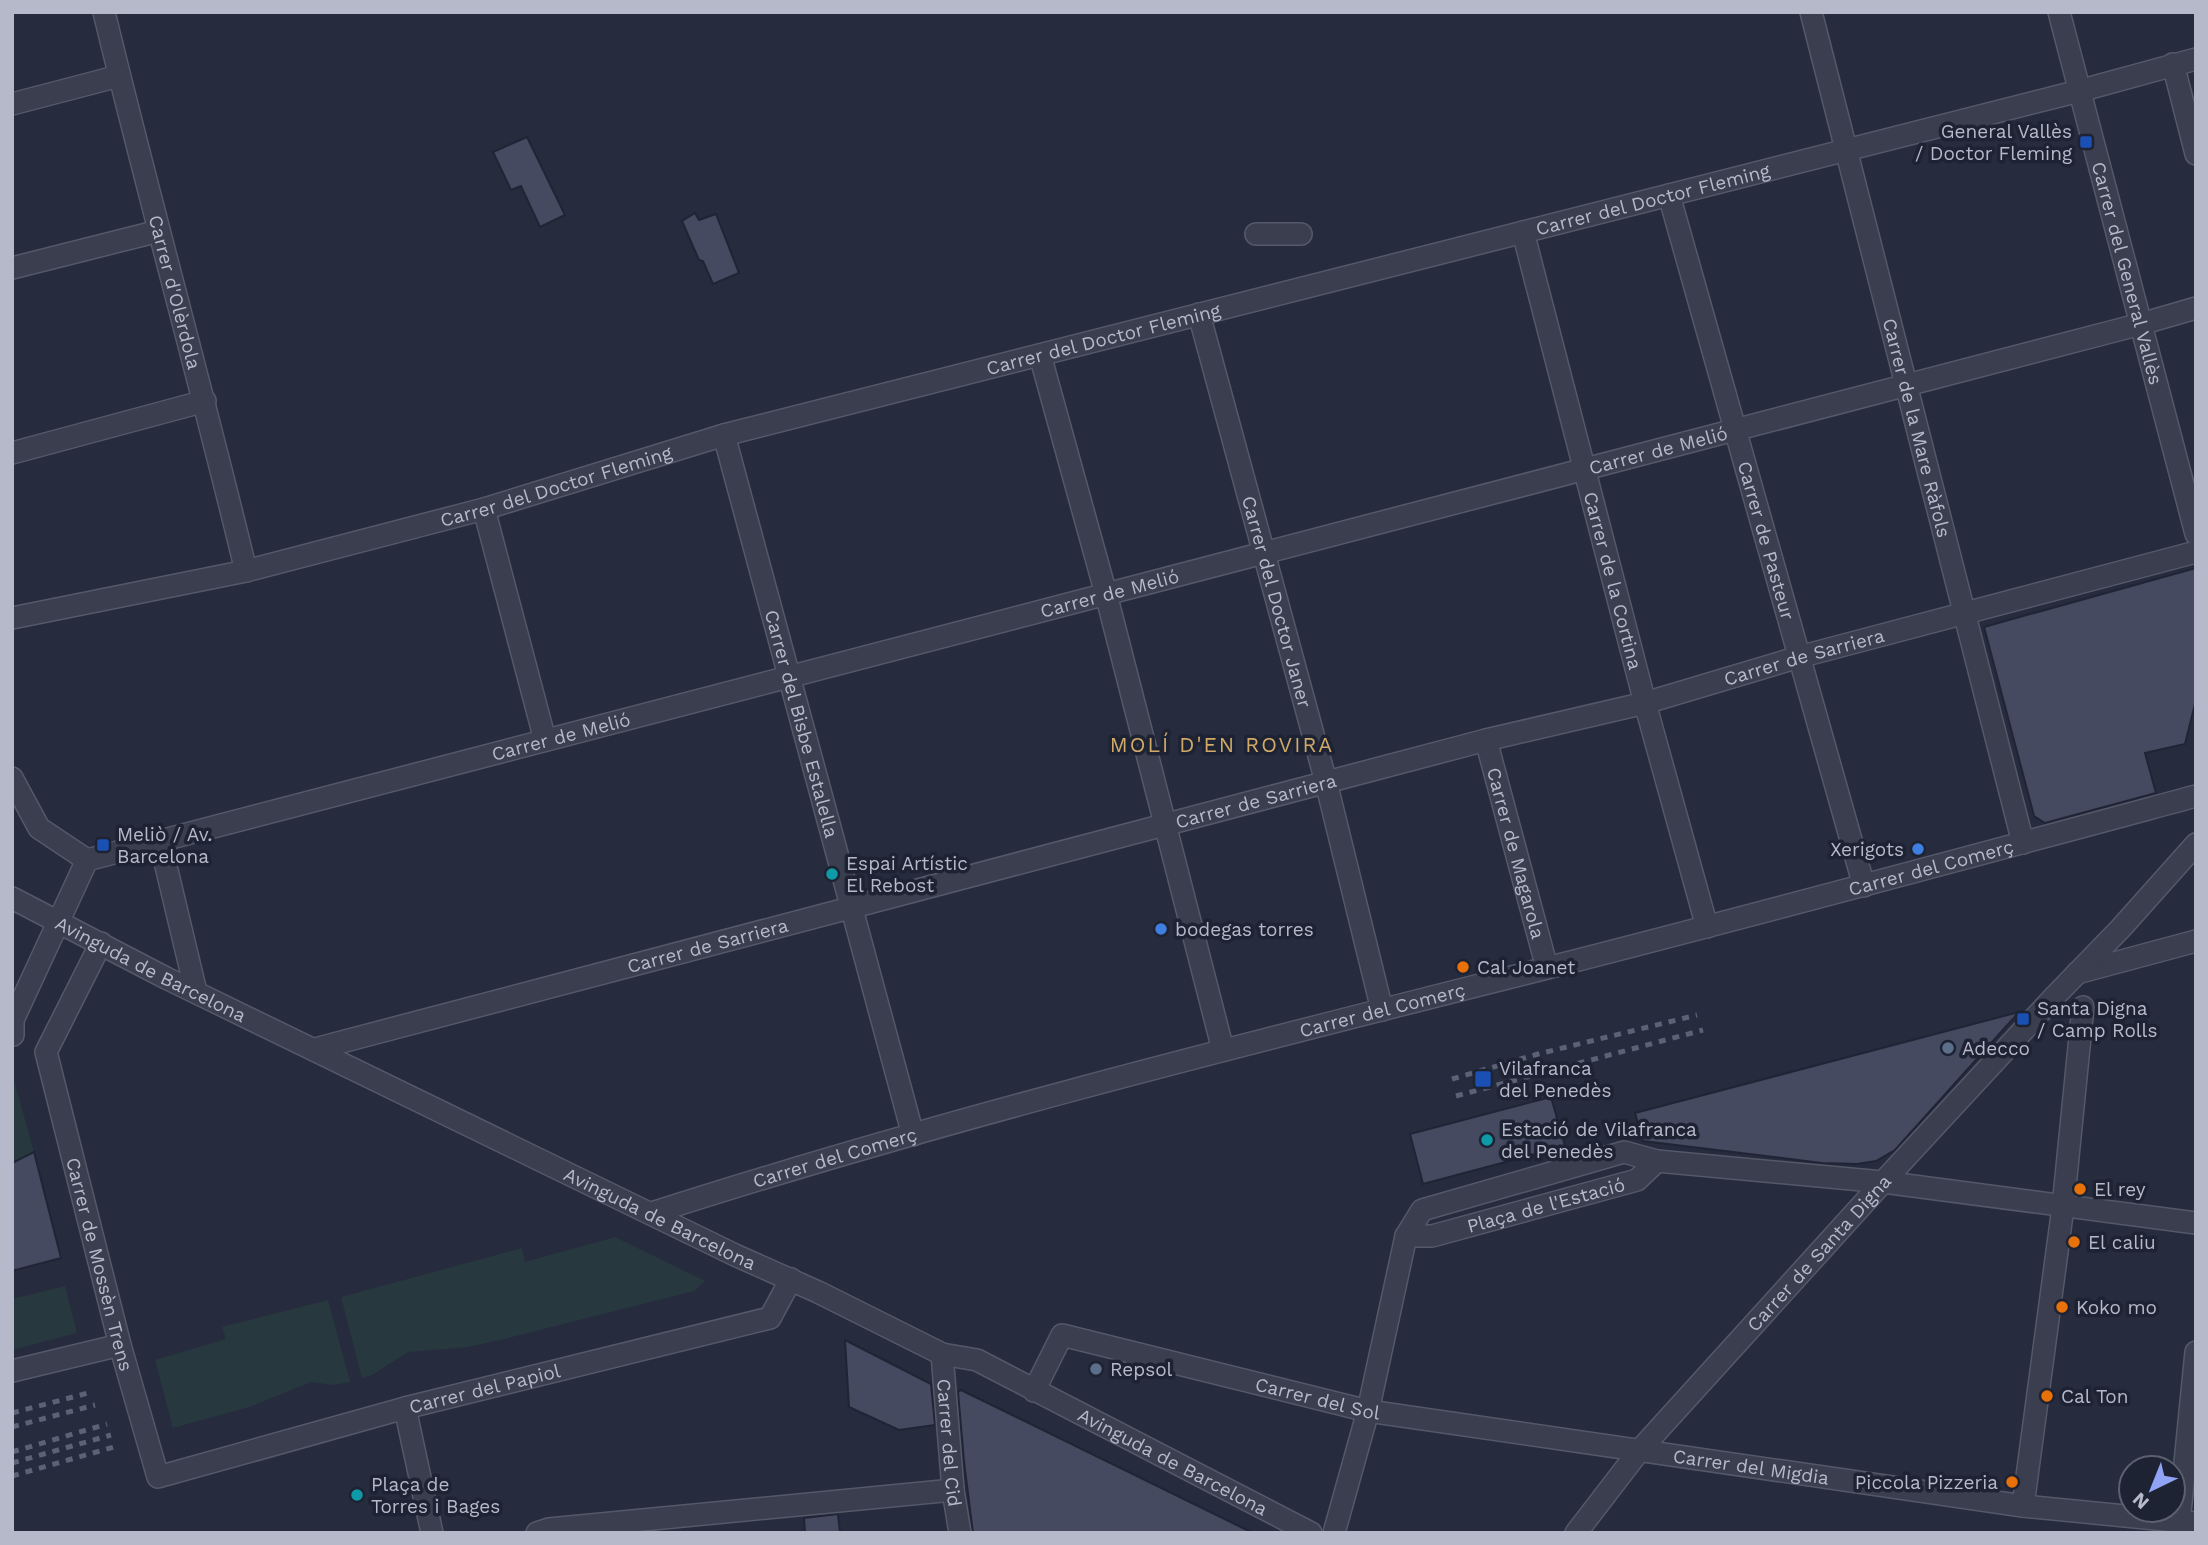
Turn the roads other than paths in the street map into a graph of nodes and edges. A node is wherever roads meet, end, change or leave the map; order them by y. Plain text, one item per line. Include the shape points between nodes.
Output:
1 (104, 12) edge
2 (1811, 12) edge
3 (2059, 12) edge
4 (2196, 59) edge
5 (2173, 64) junction
6 (119, 76) junction
7 (2079, 91) junction
8 (12, 104) edge
9 (1846, 150) junction
10 (2196, 154) edge
11 (1669, 195) junction
12 (159, 231) junction
13 (1523, 232) junction
14 (1256, 234) dead end
15 (1301, 234) dead end
16 (12, 268) edge
17 (2196, 308) edge
18 (1199, 314) junction
19 (2141, 324) junction
20 (1040, 355) junction
21 (1906, 386) junction
22 (205, 401) junction
23 (1735, 430) junction
24 (724, 435) junction
25 (12, 453) edge
26 (1586, 469) junction
27 (484, 509) junction
28 (2196, 534) edge
29 (2196, 552) edge
30 (1265, 553) junction
31 (246, 571) junction
32 (1106, 594) junction
33 (1964, 613) junction
34 (12, 618) edge
35 (1799, 657) junction
36 (788, 677) junction
37 (1645, 703) junction
38 (545, 740) junction
39 (1486, 740) junction
40 (12, 778) edge
41 (1326, 782) junction
42 (2196, 796) edge
43 (1164, 825) junction
44 (160, 841) junction
45 (2023, 843) junction
46 (2196, 844) edge
47 (87, 860) junction
48 (1864, 886) junction
49 (12, 898) edge
50 (852, 907) junction
51 (60, 921) junction
52 (1707, 927) junction
53 (2120, 928) junction
54 (2196, 941) edge
55 (101, 943) junction
56 (2136, 957) junction
57 (1546, 968) junction
58 (2074, 976) junction
59 (196, 992) junction
60 (2083, 1007) dead end
61 (1382, 1010) junction
62 (13, 1035) edge
63 (315, 1049) junction
64 (1223, 1050) junction
65 (46, 1052) junction
66 (913, 1135) junction
67 (1657, 1161) junction
68 (1883, 1182) junction
69 (2063, 1207) junction
70 (652, 1213) junction
71 (2196, 1223) edge
72 (1406, 1236) junction
73 (791, 1279) junction
74 (120, 1345) junction
75 (2196, 1352) edge
76 (942, 1354) junction
77 (12, 1371) edge
78 (1034, 1391) junction
79 (405, 1408) junction
80 (1368, 1411) junction
81 (1639, 1451) junction
82 (158, 1477) joint
83 (953, 1490) junction
84 (2023, 1506) junction
85 (2185, 1526) edge
86 (432, 1533) edge
87 (537, 1533) edge
88 (960, 1533) edge
89 (1311, 1533) edge
90 (1334, 1533) edge
91 (1576, 1533) edge

1 - 6 street, Carrer d'Olèrdola
2 - 9 street, Carrer de la Mare Ràfols
3 - 7 street, Carrer del General Vallès
4 - 5 street, Carrer del Doctor Fleming
5 - 7 street, Carrer del Doctor Fleming
5 - 10 street
6 - 8 street
6 - 12 street, Carrer d'Olèrdola
7 - 9 street, Carrer del Doctor Fleming
7 - 19 street, Carrer del General Vallès
9 - 11 street, Carrer del Doctor Fleming
9 - 21 street, Carrer de la Mare Ràfols
11 - 13 street, Carrer del Doctor Fleming
11 - 23 street, Carrer de Pasteur
12 - 16 street
12 - 22 street, Carrer d'Olèrdola
13 - 18 street, Carrer del Doctor Fleming
13 - 26 street, Carrer de la Cortina
14 - 15 street
17 - 19 street, Carrer de Melió
18 - 20 street, Carrer del Doctor Fleming
18 - 30 street, Carrer del Doctor Janer
19 - 21 street, Carrer de Melió
19 - 28 street, Carrer del General Vallès
20 - 24 street, Carrer del Doctor Fleming
20 - 32 street
21 - 23 street, Carrer de Melió
21 - 33 street, Carrer de la Mare Ràfols
22 - 25 street
22 - 31 street, Carrer d'Olèrdola
23 - 26 street, Carrer de Melió
23 - 35 street, Carrer de Pasteur
24 - 27 street, Carrer del Doctor Fleming
24 - 36 street, Carrer del Bisbe Estalella
26 - 30 street, Carrer de Melió
26 - 37 street, Carrer de la Cortina
27 - 31 street, Carrer del Doctor Fleming
27 - 38 street
29 - 33 street, Carrer de Sarriera
30 - 32 street, Carrer de Melió
30 - 41 street, Carrer del Doctor Janer
31 - 34 street, Carrer del Doctor Fleming
32 - 36 street, Carrer de Melió
32 - 43 street
33 - 35 street, Carrer de Sarriera
33 - 45 street, Carrer de la Mare Ràfols
35 - 37 street, Carrer de Sarriera
35 - 48 street, Carrer de Pasteur
36 - 38 street, Carrer de Melió
36 - 50 street, Carrer del Bisbe Estalella
37 - 39 street, Carrer de Sarriera
37 - 52 street, Carrer de la Cortina
38 - 44 street, Carrer de Melió
39 - 41 street, Carrer de Sarriera
39 - 57 street, Carrer de Magarola
40 - 47 street via 39,828
41 - 43 street, Carrer de Sarriera
41 - 61 street, Carrer del Doctor Janer
42 - 45 street, Carrer del Comerç
43 - 50 street, Carrer de Sarriera
43 - 64 street
44 - 47 street, Carrer de Melió
44 - 59 street
45 - 48 street, Carrer del Comerç
46 - 53 street, Carrer de Santa Digna
47 - 51 street
48 - 52 street, Carrer del Comerç
49 - 51 street, Avinguda de Barcelona
50 - 63 street, Carrer de Sarriera
50 - 66 street, Carrer del Bisbe Estalella
51 - 55 street, Avinguda de Barcelona
51 - 62 street via 13,1020
52 - 57 street, Carrer del Comerç
53 - 56 street
53 - 58 street, Carrer de Santa Digna
54 - 56 street
55 - 59 street, Avinguda de Barcelona
55 - 65 street
56 - 58 street
57 - 61 street, Carrer del Comerç
58 - 68 street, Carrer de Santa Digna
59 - 63 street, Avinguda de Barcelona
60 - 69 street
61 - 64 street, Carrer del Comerç
62 - 65 street
63 - 70 street, Avinguda de Barcelona
64 - 66 street, Carrer del Comerç
65 - 74 street, Carrer de Mossèn Trens
66 - 70 street, Carrer del Comerç
67 - 68 street
67 - 72 street, Plaça de l'Estació via 1637,1180 1432,1236
67 - 72 street, Plaça de l'Estació via 1624,1152 1470,1195 1422,1210
68 - 69 street
68 - 81 street, Carrer de Santa Digna
69 - 71 street
69 - 84 street
70 - 73 street, Avinguda de Barcelona
72 - 80 street
73 - 76 street, Avinguda de Barcelona
73 - 79 street, Carrer del Papiol via 770,1318
74 - 77 street
74 - 82 street, Carrer de Mossèn Trens
75 - 85 street
76 - 78 street, Avinguda de Barcelona via 977,1360
76 - 83 street, Carrer del Cid
78 - 80 street, Carrer del Sol via 1062,1335
78 - 89 street, Avinguda de Barcelona
79 - 82 street, Carrer del Papiol
79 - 86 street
80 - 81 street, Carrer del Sol
80 - 90 street
81 - 84 street, Carrer del Migdia
81 - 91 street, Carrer de Santa Digna
83 - 87 street
83 - 88 street, Carrer del Cid
84 - 85 street, Carrer del Migdia

